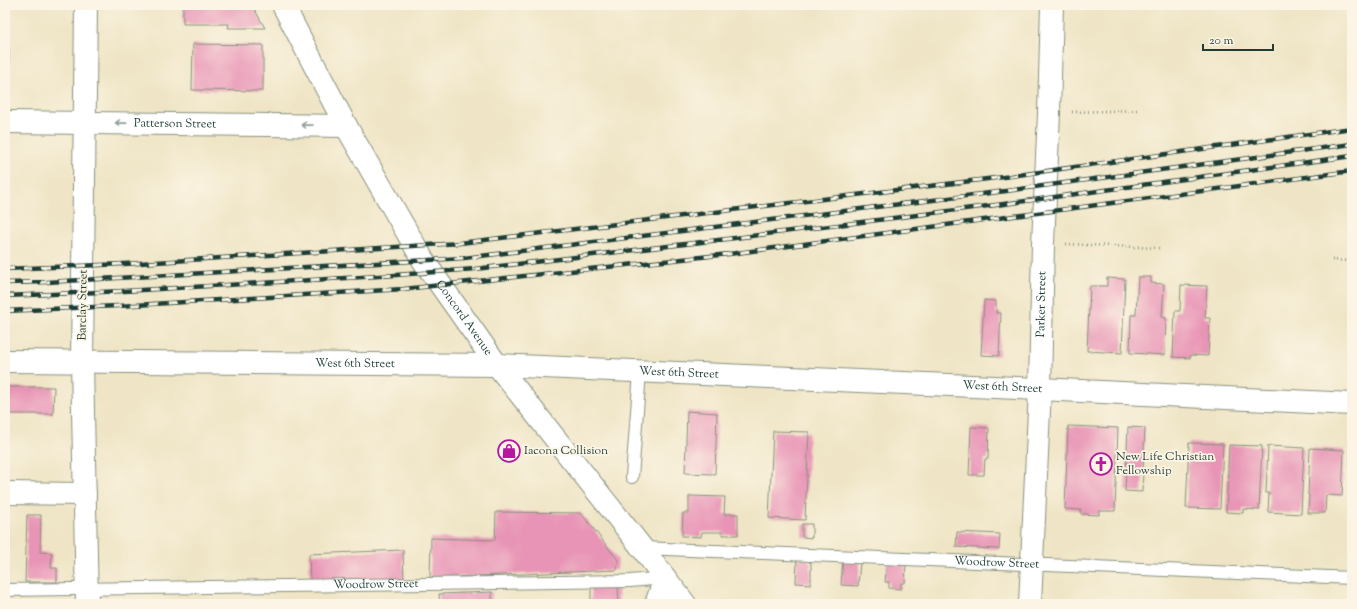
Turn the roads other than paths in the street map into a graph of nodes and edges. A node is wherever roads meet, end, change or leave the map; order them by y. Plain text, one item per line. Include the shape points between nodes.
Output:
1 (86, 5) edge
2 (283, 5) edge
3 (1052, 5) edge
4 (5, 122) edge
5 (85, 122) junction
6 (346, 126) junction
7 (5, 360) edge
8 (82, 362) junction
9 (497, 365) junction
10 (640, 372) junction
11 (1040, 389) junction
12 (1352, 404) edge
13 (632, 476) dead end
14 (5, 493) edge
15 (85, 494) junction
16 (642, 548) junction
17 (1032, 564) junction
18 (665, 578) junction
19 (1352, 578) edge
20 (5, 590) edge
21 (87, 596) edge
22 (656, 604) edge
23 (685, 604) edge
24 (1030, 604) edge

1 - 5 street, Barclay Street
2 - 6 street, Concord Avenue
3 - 11 street, Parker Street
4 - 5 street, Patterson Street
6 -> 5 street, Patterson Street
5 - 8 street, Barclay Street
6 - 9 street, Concord Avenue via 423,260
7 - 8 street, West 6th Street
8 - 9 street, West 6th Street
8 - 15 street, Barclay Street
9 - 10 street, West 6th Street
9 - 16 street, Concord Avenue
10 - 11 street, West 6th Street
10 - 13 lane
11 - 12 street, West 6th Street
11 - 17 street, Parker Street
14 - 15 street
15 - 21 street, Barclay Street
16 - 17 lane, Woodrow Street
16 - 18 street, Concord Avenue
17 - 19 lane, Woodrow Street
17 - 24 street, Parker Street
18 - 21 lane, Woodrow Street
18 - 22 street
18 - 23 street, Concord Avenue
20 - 21 lane, Woodrow Street

